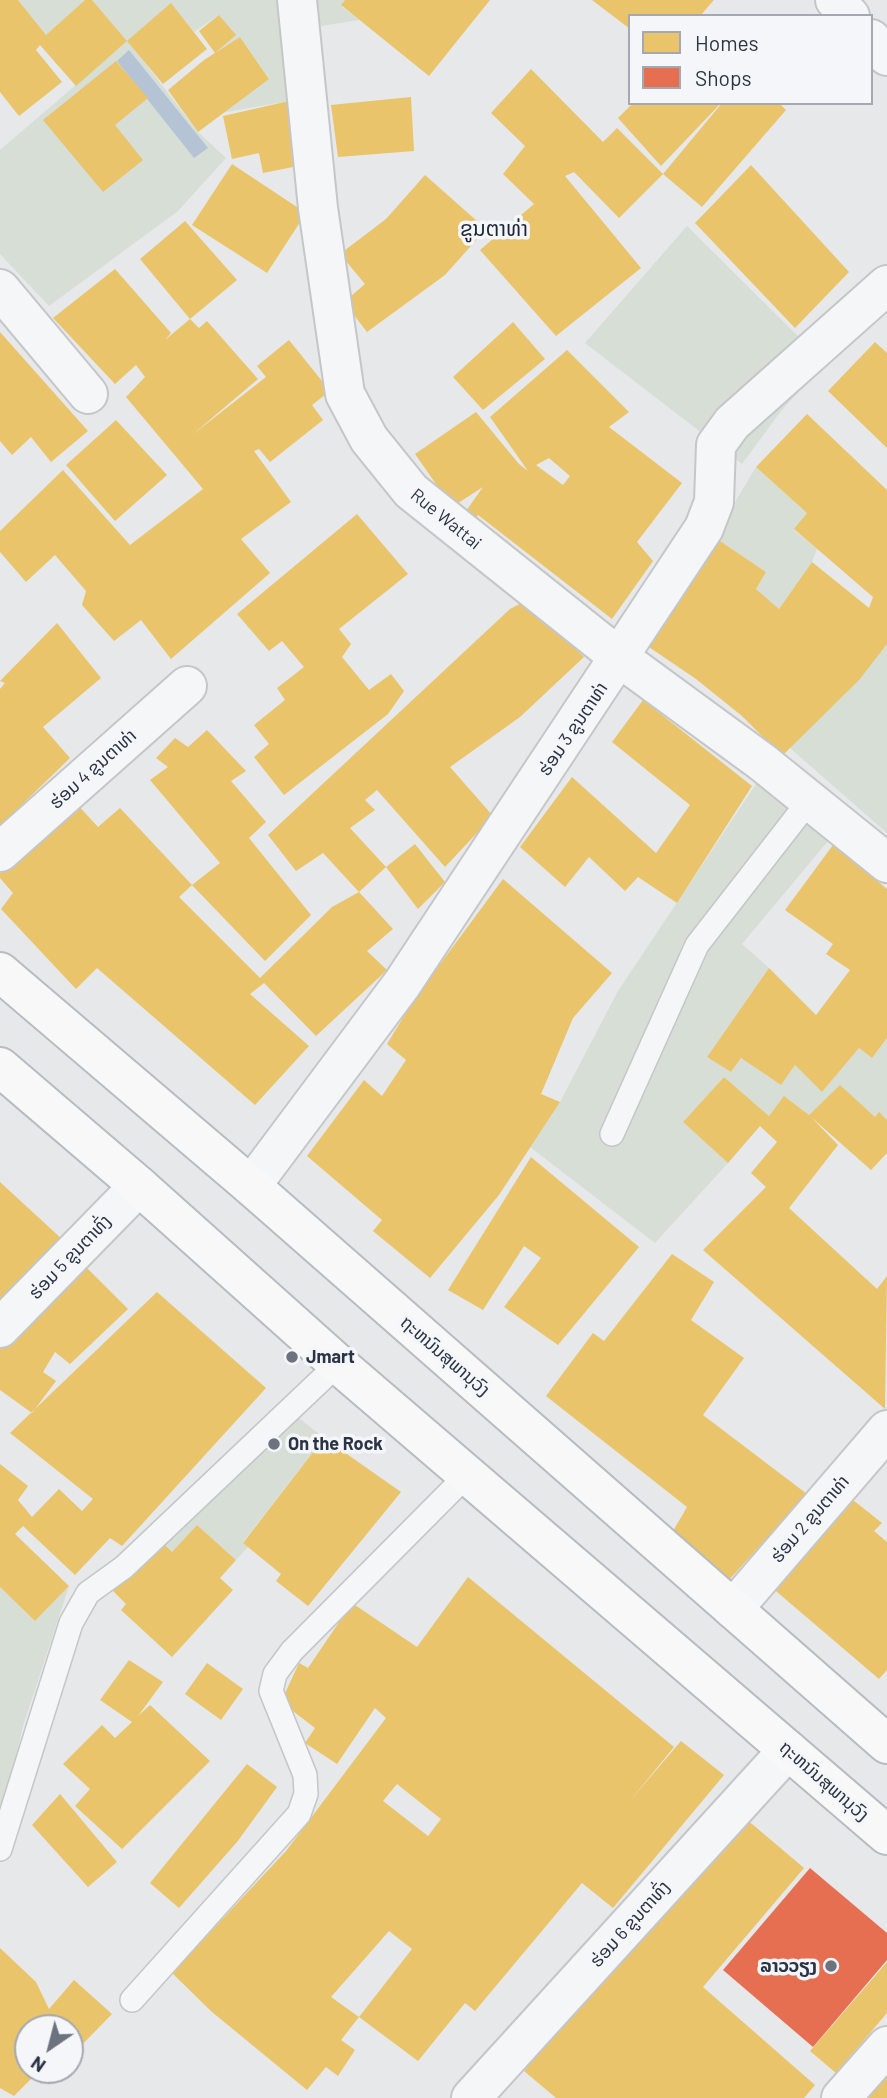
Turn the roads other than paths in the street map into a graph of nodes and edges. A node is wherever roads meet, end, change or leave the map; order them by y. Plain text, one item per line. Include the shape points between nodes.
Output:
1 (297, 0) edge
2 (835, 0) edge
3 (848, 14) edge
4 (873, 41) edge
5 (887, 56) edge
6 (887, 285) edge
7 (0, 289) edge
8 (88, 394) dead end
9 (620, 658) junction
10 (187, 686) dead end
11 (809, 802) junction
12 (0, 852) edge
13 (887, 863) edge
14 (0, 972) edge
15 (0, 1067) edge
16 (612, 1134) dead end
17 (139, 1186) junction
18 (251, 1186) junction
19 (0, 1328) edge
20 (338, 1364) junction
21 (887, 1430) edge
22 (467, 1475) junction
23 (733, 1609) junction
24 (887, 1744) edge
25 (788, 1751) junction
26 (887, 1835) edge
27 (0, 1849) edge
28 (132, 2000) dead end
29 (887, 2046) edge
30 (471, 2098) edge
31 (841, 2098) edge

1 - 9 street, Rue Wattai via 318,208 345,394 369,439 411,491
2 - 3 street
4 - 5 street
6 - 9 street, ຮ່ອມ 3 ຂູນຕາທ່າ via 732,423 716,445 714,502 704,528
7 - 8 street
9 - 11 street, Rue Wattai
9 - 18 street, ຮ່ອມ 3 ຂູນຕາທ່າ via 402,984
10 - 12 street, ຮ່ອມ 4 ຂູນຕາທ່າ
11 - 13 street, Rue Wattai
11 - 16 lane via 696,945
14 - 18 highway, ຖະຫນົນສຸພານຸວົງ
15 - 17 highway, ຖະຫນົນສຸພານຸວົງ
17 - 19 street, ຮ່ອມ 5 ຂູນຕາທົ່ງ
17 - 20 highway, ຖະຫນົນສຸພານຸວົງ
18 - 23 highway, ຖະຫນົນສຸພານຸວົງ
20 - 22 highway, ຖະຫນົນສຸພານຸວົງ
20 - 27 lane via 124,1567 88,1593 71,1623
21 - 23 street, ຮ່ອມ 2 ຂູນຕາທ່າ
22 - 25 highway, ຖະຫນົນສຸພານຸວົງ
22 - 28 lane via 292,1651 275,1674 271,1691 305,1775 306,1794 299,1814
23 - 24 highway, ຖະຫນົນສຸພານຸວົງ
25 - 26 highway, ຖະຫນົນສຸພານຸວົງ
25 - 30 street, ຮ່ອມ 6 ຂູນຕາທົ່ງ
29 - 31 street

